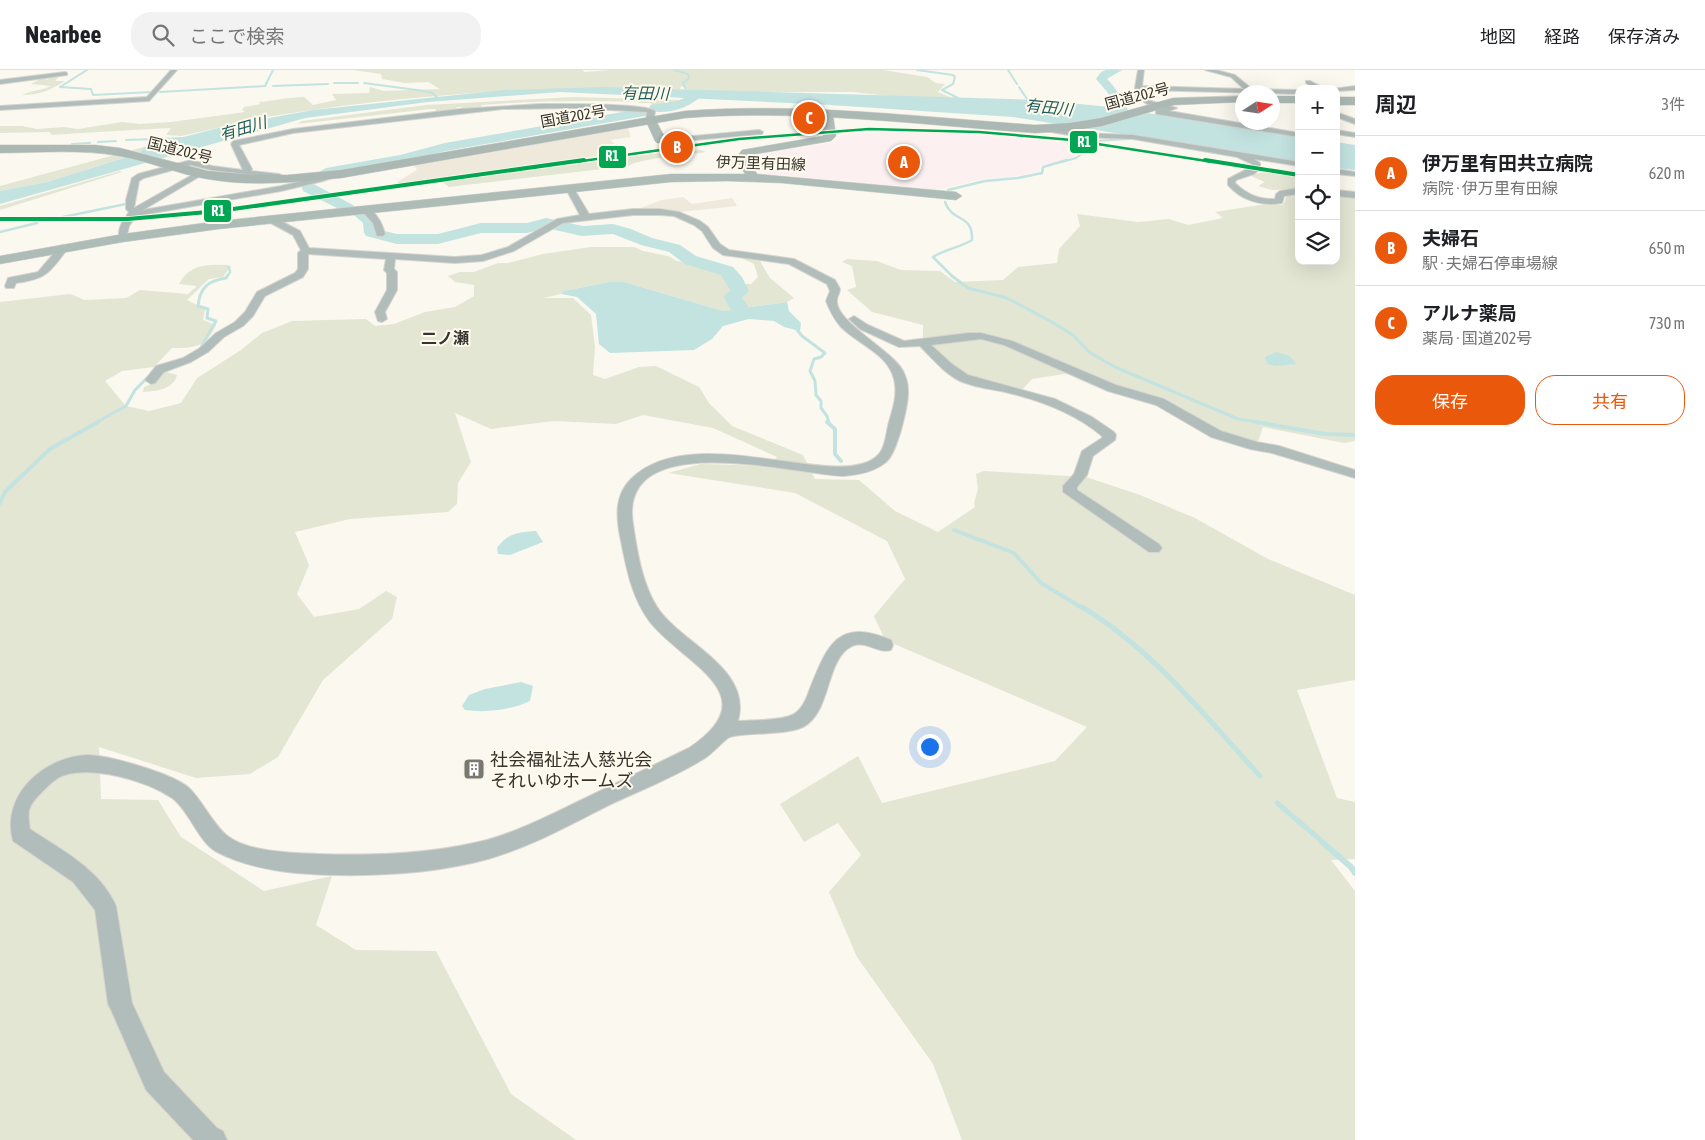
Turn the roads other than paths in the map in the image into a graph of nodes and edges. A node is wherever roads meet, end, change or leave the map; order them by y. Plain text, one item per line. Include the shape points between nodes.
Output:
1 (29, 70) edge
2 (174, 70) edge
3 (1141, 70) edge
4 (1208, 70) edge
5 (65, 74) dead end
6 (0, 76) edge
7 (17, 79) junction
8 (0, 82) edge
9 (1308, 82) dead end
10 (1240, 85) edge
11 (1314, 85) edge
12 (1138, 88) junction
13 (1355, 88) edge
14 (1340, 89) edge
15 (1295, 92) edge
16 (1280, 93) edge
17 (1235, 94) edge
18 (82, 95) dead end
19 (1235, 96) edge
20 (1280, 99) edge
21 (1295, 100) edge
22 (1340, 101) edge
23 (1355, 101) edge
24 (69, 103) junction
25 (1159, 105) junction
26 (0, 108) edge
27 (1173, 108) junction
28 (828, 115) junction
29 (1235, 116) edge
30 (1340, 116) edge
31 (650, 119) junction
32 (1355, 122) edge
33 (1048, 129) junction
34 (759, 132) dead end
35 (1340, 133) edge
36 (1295, 134) edge
37 (1355, 135) edge
38 (1340, 140) edge
39 (661, 141) joint
40 (1355, 142) edge
41 (0, 149) edge
42 (1232, 153) junction
43 (1295, 163) edge
44 (176, 167) junction
45 (1340, 172) edge
46 (199, 173) junction
47 (246, 173) junction
48 (341, 174) junction
49 (1355, 174) edge
50 (752, 177) junction
51 (570, 188) junction
52 (1295, 192) edge
53 (1340, 193) edge
54 (1355, 195) edge
55 (956, 196) dead end
56 (365, 210) junction
57 (133, 213) junction
58 (585, 216) junction
59 (270, 219) junction
60 (380, 234) dead end
61 (123, 238) junction
62 (62, 248) junction
63 (306, 251) junction
64 (392, 256) junction
65 (0, 260) edge
66 (10, 286) dead end
67 (831, 302) junction
68 (382, 319) dead end
69 (923, 343) junction
70 (151, 380) dead end
71 (1355, 474) edge
72 (1154, 548) dead end
73 (885, 645) dead end
74 (726, 729) junction
75 (214, 1140) edge

1 - 7 street
2 - 24 street via 149,99
3 - 12 street
4 - 10 street via 1233,76
5 - 7 street
6 - 7 street
7 - 8 street
9 - 11 street
12 - 17 street
12 - 25 street via 1141,99
13 - 14 street
15 - 16 street
18 - 24 street
19 - 25 highway, 国道202号
20 - 21 highway
22 - 23 highway
24 - 26 street
25 - 27 street
25 - 33 highway, 国道202号 via 1102,122
27 - 29 street
27 - 36 street via 1159,112
28 - 31 highway, 国道202号 via 753,111
28 - 33 highway, 国道202号
28 - 50 street via 830,136 822,141 746,152 742,158
30 - 32 street
31 - 39 main road
31 - 47 street via 650,110 526,106 300,131 236,142 248,170
31 - 48 highway, 国道202号
33 - 42 street via 1081,135 1133,137
34 - 39 street
35 - 37 street
38 - 40 street
41 - 44 highway, 国道202号 via 79,148 120,152
42 - 43 street
42 - 52 street via 1256,163 1257,167 1251,172 1232,179 1231,183 1242,193 1276,202 1280,194
44 - 46 highway, 国道202号
44 - 47 street via 191,162 228,172
44 - 57 street via 136,178 130,200
45 - 49 street
46 - 48 highway, 国道202号 via 257,179
46 - 57 street
47 - 48 street via 285,176
48 - 57 street via 233,198 158,212
50 - 51 main road, 伊万里有田線 via 672,178
50 - 55 main road, 伊万里有田線
51 - 56 main road, 伊万里有田線
51 - 58 street
53 - 54 street
56 - 59 main road, 伊万里有田線
56 - 60 street via 377,222
57 - 61 street via 124,226
58 - 64 street via 556,224 511,249 483,258 455,260
58 - 67 street via 647,211 688,218 705,229 716,246 726,253 791,261 826,278 836,286
59 - 61 main road, 伊万里有田線
59 - 63 street via 297,233
61 - 62 main road, 伊万里有田線
62 - 65 main road, 伊万里有田線
62 - 66 street via 42,274 12,280
63 - 64 street
63 - 70 street via 299,275 261,294 239,324 187,360 160,369
64 - 68 street via 392,290 380,312
67 - 69 street via 864,328 895,343
67 - 74 street via 836,315 884,357 900,376 902,397 884,458 875,465 851,471 812,470 771,462 729,459 682,460 641,477 630,488 624,506 635,574 647,605 662,626 704,660 722,680 731,708
69 - 71 street via 981,336 1008,344 1112,388 1160,402 1216,434
69 - 72 street via 964,378 1062,407 1100,427 1109,435 1108,440 1087,454 1070,492
73 - 74 street via 867,638 840,645 826,668 810,709 798,721
74 - 75 street via 696,754 528,836 442,860 342,864 294,863 249,856 221,844 181,793 145,775 89,763 61,767 46,775 27,794 17,812 20,834 81,874 105,906 120,1004 155,1081

